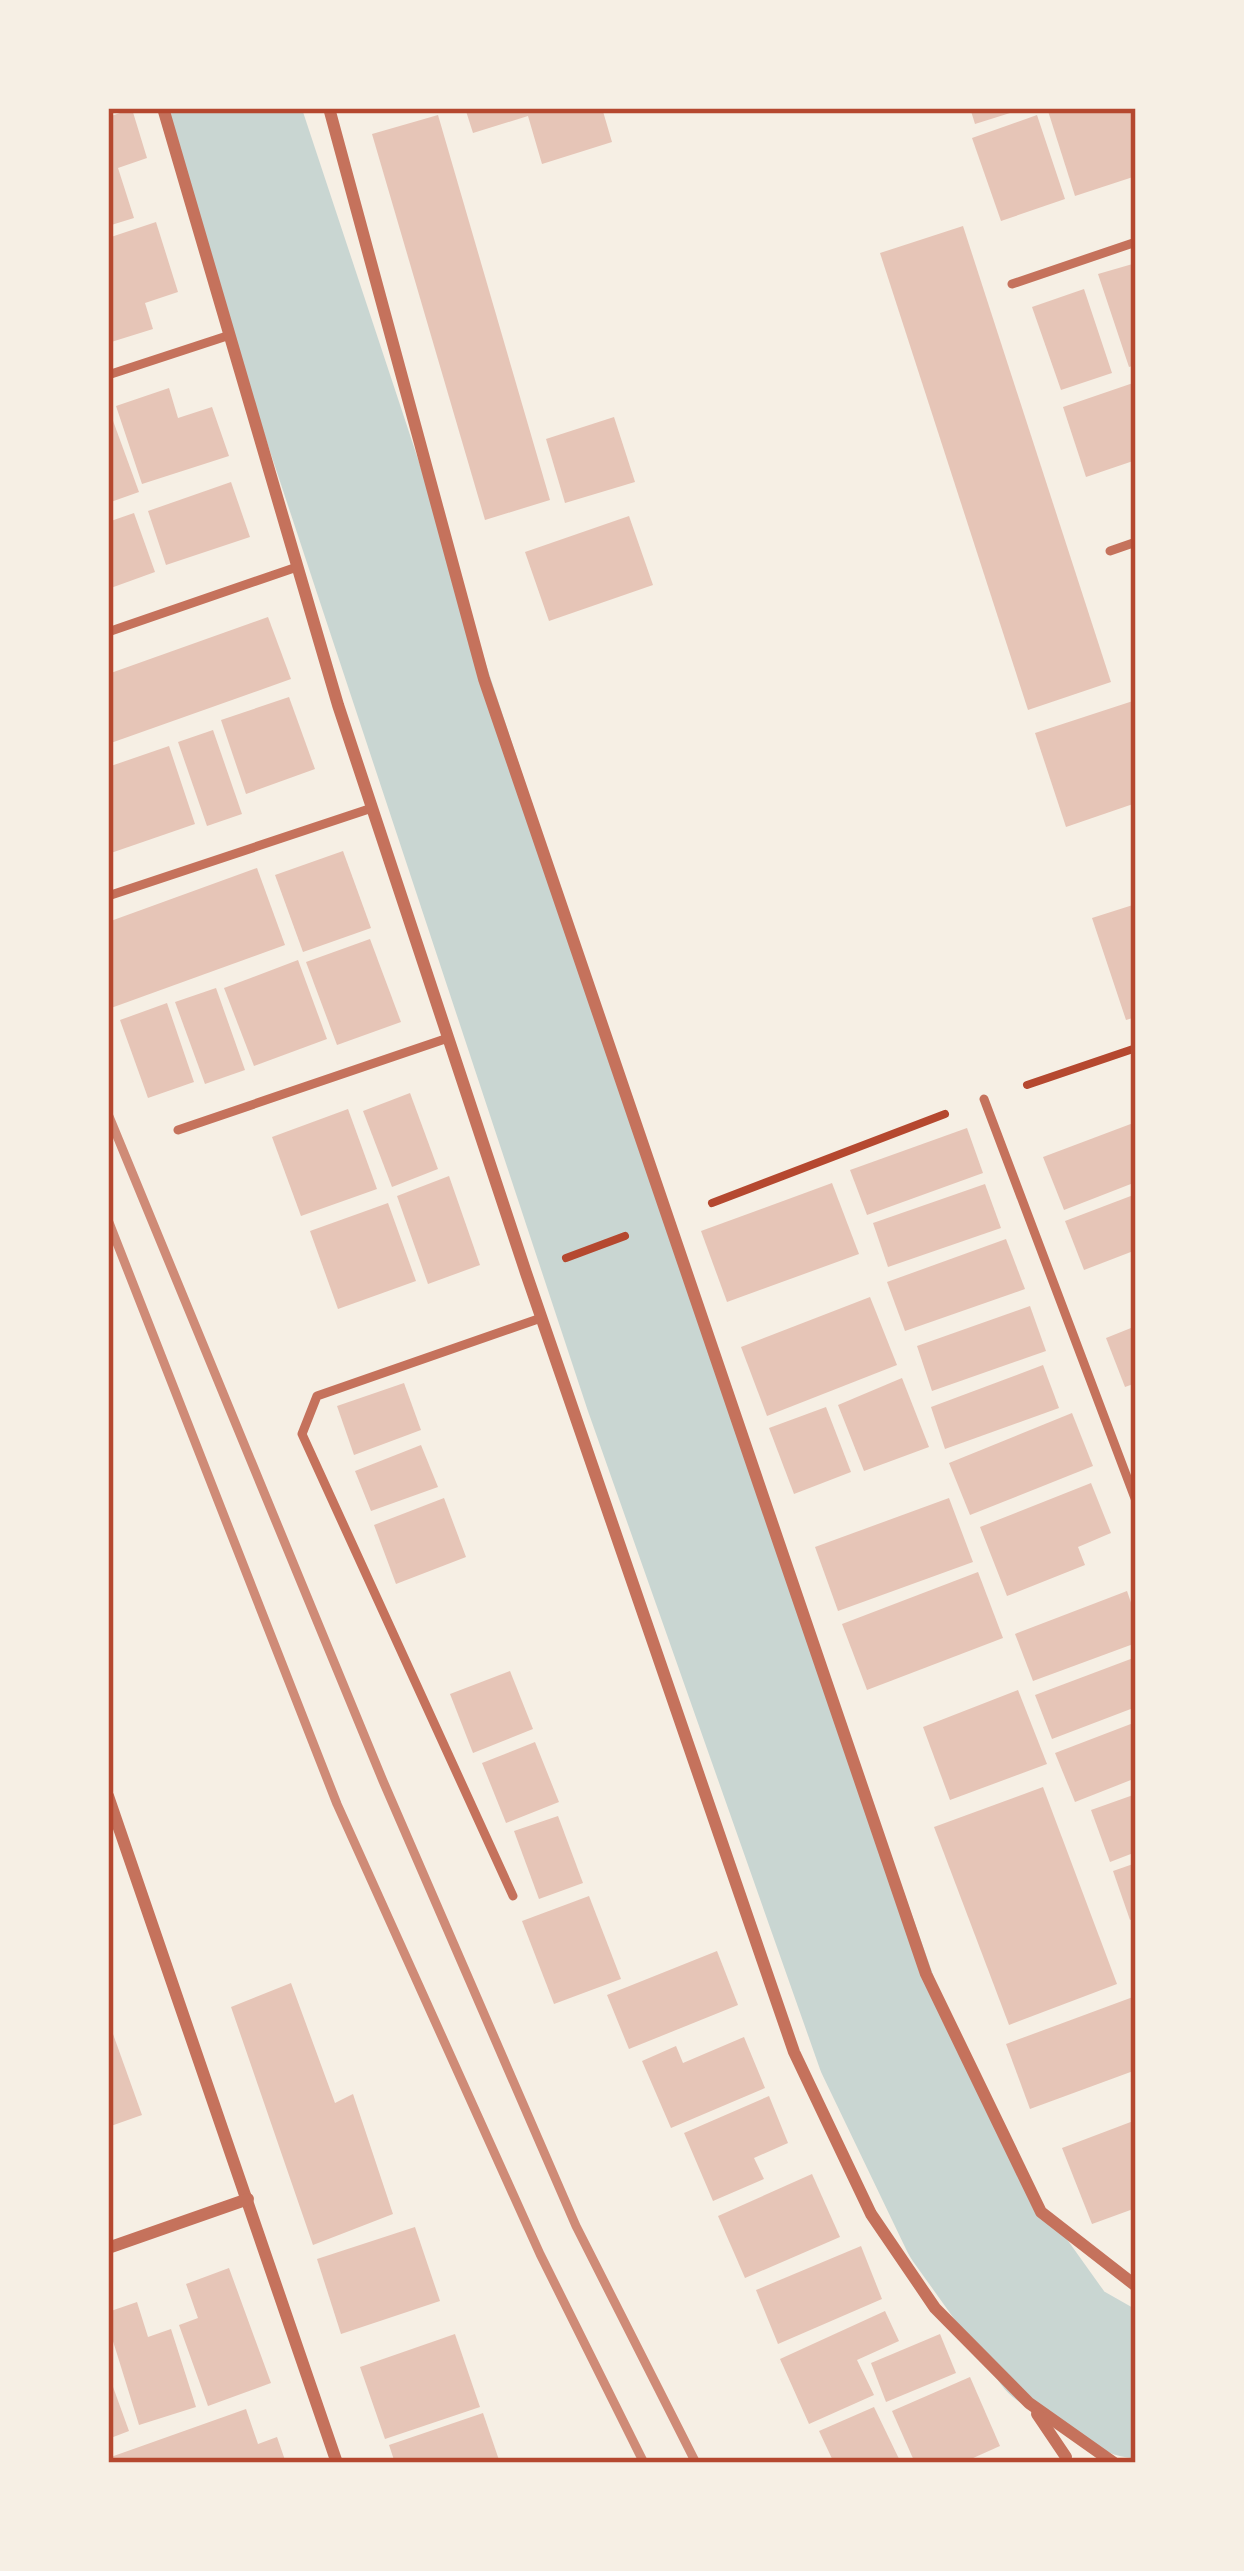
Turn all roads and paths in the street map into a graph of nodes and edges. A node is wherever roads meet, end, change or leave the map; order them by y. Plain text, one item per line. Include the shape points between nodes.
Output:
1 (163, 108) edge
2 (329, 108) edge
3 (1136, 242) edge
4 (1012, 284) dead end
5 (230, 335) junction
6 (108, 375) edge
7 (1136, 542) edge
8 (1111, 551) dead end
9 (297, 567) junction
10 (108, 632) edge
11 (372, 808) junction
12 (108, 896) edge
13 (448, 1038) junction
14 (1136, 1048) edge
15 (984, 1099) junction
16 (178, 1130) dead end
17 (665, 1221) junction
18 (526, 1273) junction
19 (541, 1318) junction
20 (1136, 1501) edge
21 (108, 1796) edge
22 (513, 1896) dead end
23 (248, 2199) junction
24 (108, 2248) edge
25 (1136, 2286) edge
26 (1029, 2404) junction
27 (1063, 2461) edge
28 (337, 2463) edge
29 (1114, 2463) edge

1 - 5 street
2 - 17 street via 484,679
3 - 4 lane
5 - 6 lane
5 - 9 street
7 - 8 lane
9 - 10 lane
9 - 11 street
11 - 12 lane
11 - 13 street
13 - 16 lane
13 - 18 street
14 - 15 path
15 - 17 path
15 - 20 lane
17 - 18 path
17 - 25 street via 926,1974 1041,2212
18 - 19 street
19 - 22 lane via 316,1396 302,1435
19 - 26 street via 794,2052 871,2214 935,2308
21 - 23 street
23 - 24 street
23 - 28 street
26 - 27 street
26 - 29 street

